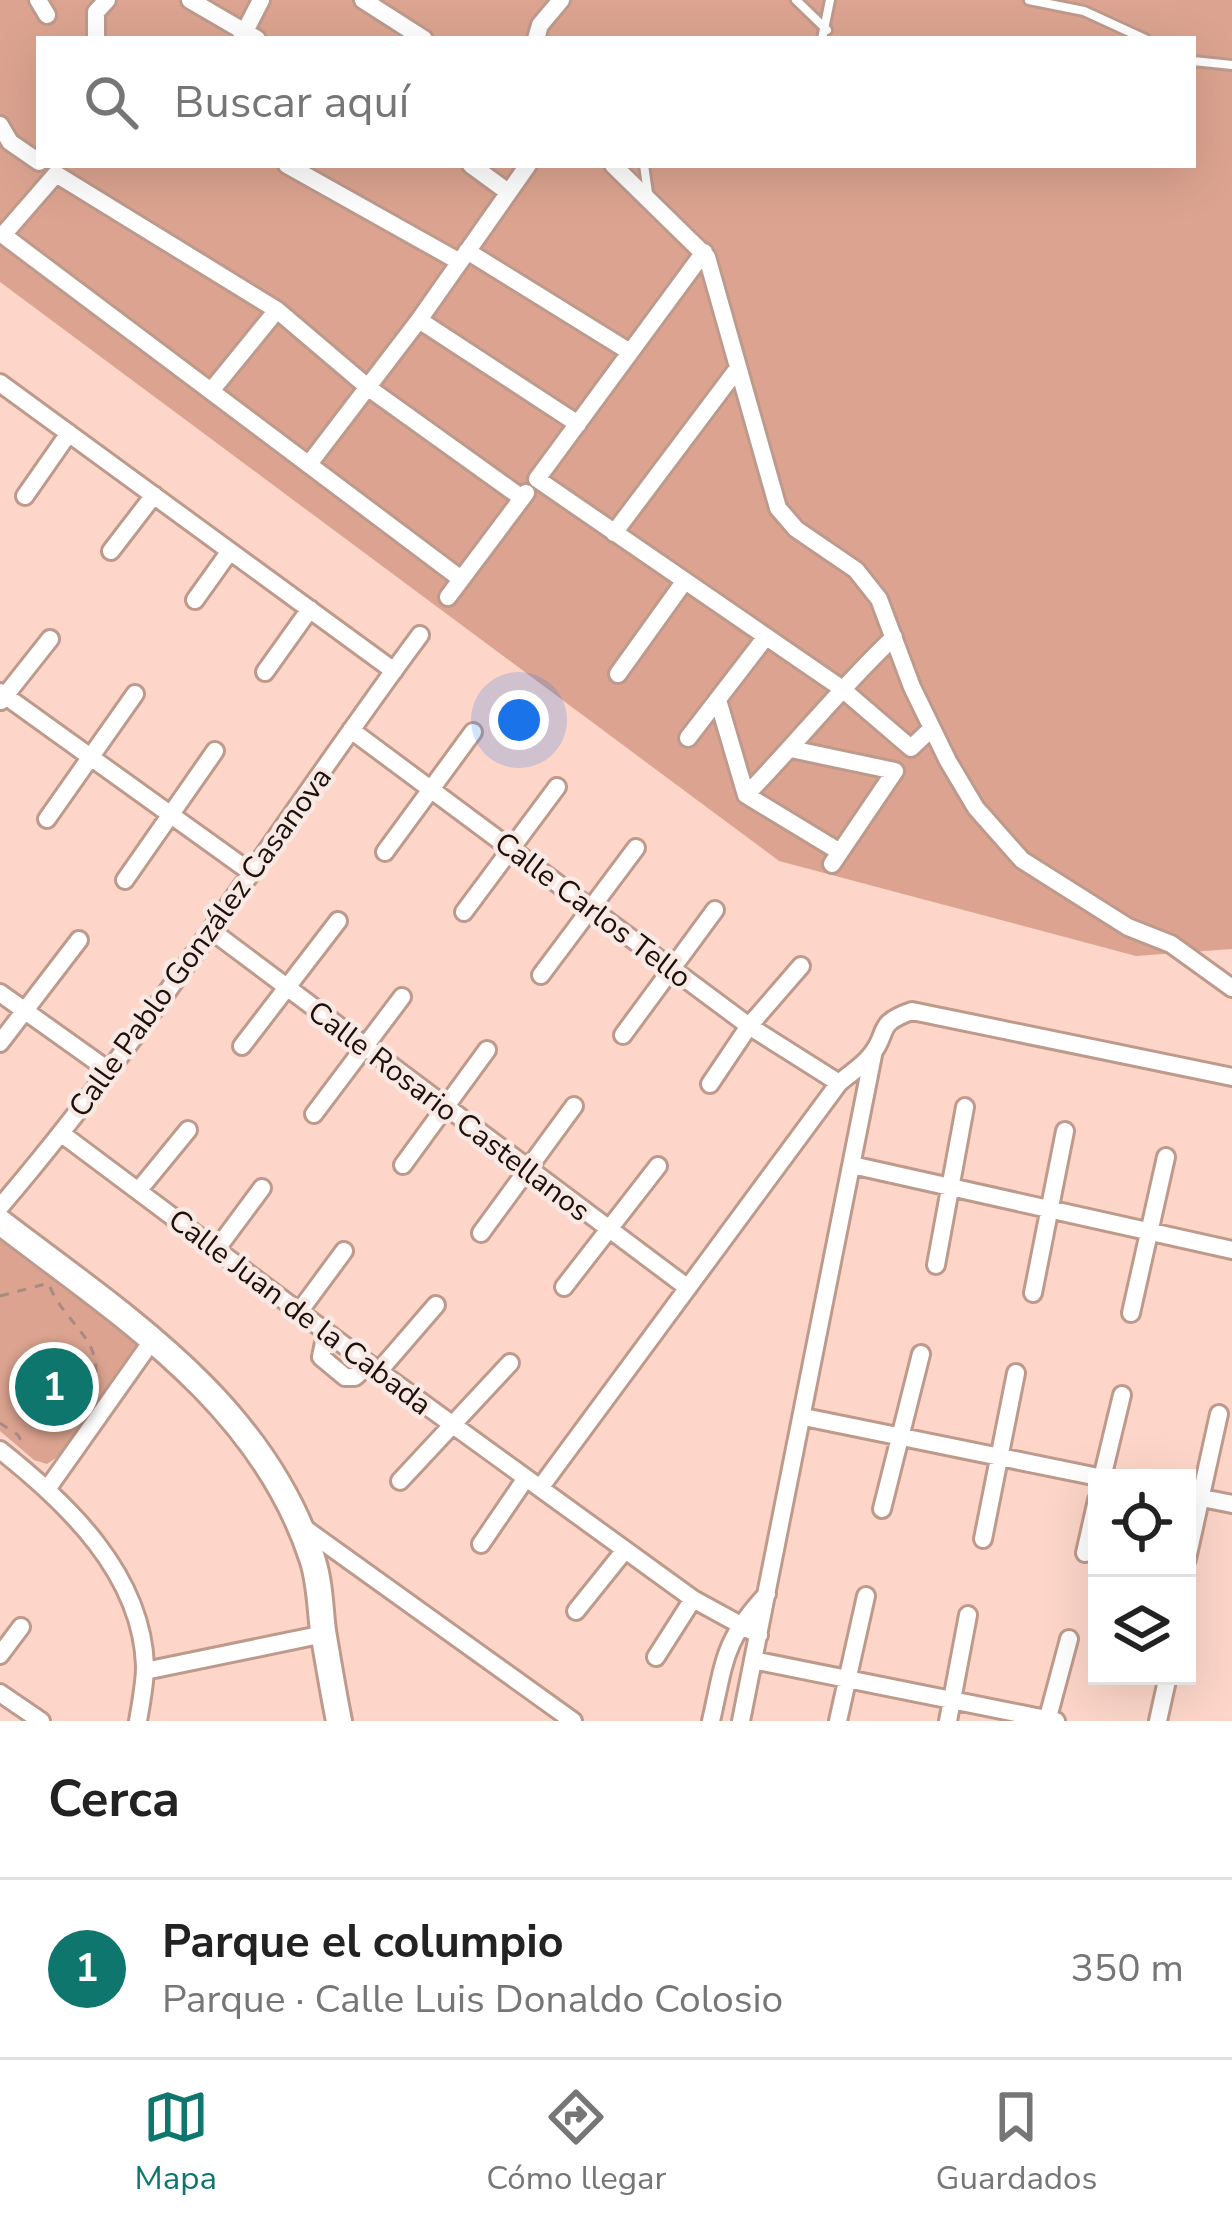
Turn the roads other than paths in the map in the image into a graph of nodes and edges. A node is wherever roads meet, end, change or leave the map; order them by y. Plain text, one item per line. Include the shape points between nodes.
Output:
1 (106, 0) edge
2 (190, 0) edge
3 (261, 0) edge
4 (363, 0) edge
5 (561, 0) edge
6 (796, 0) edge
7 (830, 0) edge
8 (1029, 0) edge
9 (825, 34) edge
10 (96, 36) edge
11 (245, 36) edge
12 (247, 36) edge
13 (419, 36) edge
14 (537, 36) edge
15 (1138, 36) edge
16 (1196, 61) edge
17 (1232, 65) edge
18 (0, 125) edge
19 (36, 160) edge
20 (45, 168) edge
21 (48, 168) edge
22 (293, 168) edge
23 (476, 168) edge
24 (525, 168) edge
25 (616, 168) edge
26 (644, 168) edge
27 (508, 192) junction
28 (649, 203) junction
29 (1, 236) edge
30 (704, 252) junction
31 (464, 257) junction
32 (277, 310) junction
33 (419, 320) junction
34 (631, 352) junction
35 (738, 368) junction
36 (0, 383) edge
37 (370, 389) junction
38 (211, 391) junction
39 (578, 424) junction
40 (69, 433) junction
41 (308, 464) junction
42 (537, 479) junction
43 (25, 496) dead end
44 (154, 496) junction
45 (522, 498) junction
46 (614, 532) junction
47 (111, 551) dead end
48 (230, 551) junction
49 (461, 579) junction
50 (684, 582) junction
51 (448, 597) dead end
52 (196, 600) dead end
53 (310, 609) junction
54 (420, 635) dead end
55 (893, 637) junction
56 (765, 638) junction
57 (50, 639) dead end
58 (394, 671) junction
59 (265, 672) dead end
60 (618, 674) dead end
61 (841, 688) junction
62 (135, 694) dead end
63 (2, 696) edge
64 (718, 700) junction
65 (932, 728) junction
66 (351, 730) junction
67 (473, 732) dead end
68 (688, 739) dead end
69 (911, 748) junction
70 (790, 749) junction
71 (215, 751) dead end
72 (89, 756) junction
73 (895, 771) junction
74 (557, 787) dead end
75 (433, 789) junction
76 (746, 795) junction
77 (172, 816) junction
78 (46, 819) dead end
79 (635, 848) dead end
80 (511, 849) junction
81 (385, 852) dead end
82 (249, 871) junction
83 (124, 880) dead end
84 (593, 909) junction
85 (716, 910) dead end
86 (464, 912) dead end
87 (338, 921) dead end
88 (212, 931) junction
89 (80, 940) dead end
90 (801, 966) dead end
91 (671, 968) junction
92 (541, 976) dead end
93 (286, 988) junction
94 (1232, 988) edge
95 (0, 993) edge
96 (402, 997) dead end
97 (25, 1010) junction
98 (749, 1026) junction
99 (623, 1035) dead end
100 (0, 1043) edge
101 (242, 1046) dead end
102 (364, 1046) junction
103 (488, 1050) dead end
104 (873, 1054) junction
105 (108, 1070) junction
106 (1232, 1077) edge
107 (838, 1083) junction
108 (710, 1084) dead end
109 (443, 1106) junction
110 (574, 1106) dead end
111 (965, 1107) dead end
112 (314, 1114) dead end
113 (188, 1130) dead end
114 (1065, 1131) dead end
115 (62, 1134) junction
116 (1166, 1157) dead end
117 (403, 1165) dead end
118 (852, 1165) junction
119 (658, 1166) dead end
120 (526, 1167) junction
121 (950, 1187) junction
122 (262, 1188) dead end
123 (138, 1191) junction
124 (0, 1207) edge
125 (1050, 1209) junction
126 (0, 1222) edge
127 (608, 1231) junction
128 (1149, 1231) junction
129 (481, 1233) dead end
130 (216, 1250) junction
131 (1232, 1250) edge
132 (344, 1251) dead end
133 (936, 1265) dead end
134 (564, 1287) dead end
135 (688, 1288) junction
136 (1033, 1294) dead end
137 (436, 1305) dead end
138 (299, 1312) junction
139 (1131, 1313) dead end
140 (154, 1338) junction
141 (922, 1354) dead end
142 (510, 1363) dead end
143 (374, 1368) junction
144 (1016, 1373) dead end
145 (1122, 1395) dead end
146 (1220, 1414) dead end
147 (804, 1417) junction
148 (452, 1425) junction
149 (901, 1437) junction
150 (0, 1450) edge
151 (997, 1456) junction
152 (1104, 1469) edge
153 (1088, 1475) edge
154 (400, 1481) dead end
155 (533, 1483) junction
156 (48, 1488) junction
157 (1196, 1490) edge
158 (1196, 1496) edge
159 (1232, 1504) edge
160 (882, 1509) dead end
161 (299, 1524) junction
162 (983, 1539) dead end
163 (1088, 1540) edge
164 (481, 1544) dead end
165 (625, 1550) junction
166 (1085, 1553) dead end
167 (768, 1593) junction
168 (866, 1596) dead end
169 (693, 1599) junction
170 (576, 1611) dead end
171 (968, 1615) dead end
172 (737, 1626) junction
173 (21, 1628) dead end
174 (324, 1634) junction
175 (759, 1636) junction
176 (1069, 1640) dead end
177 (0, 1655) edge
178 (656, 1657) dead end
179 (753, 1660) junction
180 (145, 1672) junction
181 (847, 1679) junction
182 (1166, 1685) edge
183 (0, 1693) edge
184 (952, 1700) junction
185 (1050, 1720) edge
186 (41, 1721) edge
187 (138, 1721) edge
188 (339, 1721) edge
189 (573, 1721) edge
190 (711, 1721) edge
191 (741, 1721) edge
192 (838, 1721) edge
193 (948, 1721) edge
194 (1158, 1721) edge

1 - 10 street via 96,12
2 - 11 street
3 - 12 street
4 - 13 street
5 - 14 street
6 - 9 lane
7 - 9 lane
8 - 15 lane via 1084,11
16 - 17 lane
18 - 19 street
20 - 29 street
21 - 32 street
22 - 31 street
23 - 27 street
24 - 27 street
25 - 28 street
26 - 28 lane
27 - 31 street
28 - 30 street
29 - 38 street
30 - 34 street
30 - 35 street
31 - 33 street
31 - 34 street
32 - 37 street
32 - 38 street
33 - 37 street
33 - 39 street
34 - 39 street
35 - 46 street
35 - 55 street via 778,508 856,569 879,598
36 - 40 street
37 - 41 street
37 - 45 street
38 - 41 street
39 - 42 street
40 - 43 street
40 - 44 street
41 - 49 street
42 - 45 street
42 - 46 street
44 - 47 street
44 - 48 street
45 - 49 street
46 - 50 street
48 - 52 street
48 - 53 street
49 - 51 street
50 - 56 street
50 - 60 street
53 - 58 street
53 - 59 street
54 - 58 street, Calle Pablo González Casanova
55 - 61 street
55 - 65 street
56 - 61 street
56 - 64 street
57 - 63 street
58 - 66 street, Calle Pablo González Casanova
61 - 69 street
61 - 70 street
62 - 72 street
63 - 72 street
64 - 68 street
64 - 76 street
65 - 69 street
65 - 94 street via 976,808 1022,860
66 - 75 street, Calle Carlos Tello
66 - 82 street, Calle Pablo González Casanova
67 - 75 street
69 - 73 street
70 - 73 street
70 - 76 street
71 - 77 street
72 - 77 street
72 - 78 street
73 - 76 street via 836,858
74 - 80 street
75 - 80 street, Calle Carlos Tello
75 - 81 street
77 - 82 street
77 - 83 street
79 - 84 street
80 - 84 street, Calle Carlos Tello
80 - 86 street
82 - 88 street, Calle Pablo González Casanova
84 - 91 street, Calle Carlos Tello
84 - 92 street
85 - 91 street
87 - 93 street
88 - 93 street, Calle Rosario Castellanos
88 - 105 street, Calle Pablo González Casanova
89 - 97 street
90 - 98 street
91 - 98 street, Calle Carlos Tello
91 - 99 street
93 - 101 street
93 - 102 street, Calle Rosario Castellanos
95 - 97 street
96 - 102 street
97 - 100 street
97 - 105 street
98 - 107 street, Calle Carlos Tello
98 - 108 street
102 - 109 street, Calle Rosario Castellanos
102 - 112 street
103 - 109 street
104 - 106 street via 893,1018 912,1011
104 - 107 street
104 - 118 street
105 - 115 street, Calle Pablo González Casanova
107 - 135 street
109 - 117 street
109 - 120 street, Calle Rosario Castellanos
110 - 120 street
111 - 121 street
113 - 123 street
114 - 125 street
115 - 123 street, Calle Juan de la Cabada
115 - 124 street, Calle Pablo González Casanova
116 - 128 street
118 - 121 street
118 - 147 street
119 - 127 street
120 - 127 street, Calle Rosario Castellanos
120 - 129 street
121 - 125 street
121 - 133 street
122 - 130 street
123 - 130 street, Calle Juan de la Cabada
125 - 128 street
125 - 136 street
126 - 140 main road
127 - 134 street
127 - 135 street, Calle Rosario Castellanos
128 - 131 street
128 - 139 street
130 - 138 street, Calle Juan de la Cabada
132 - 138 street
135 - 155 street
137 - 143 street
138 - 143 street, Calle Juan de la Cabada
140 - 156 street
140 - 161 main road via 252,1442
141 - 149 street
142 - 148 street
143 - 148 street, Calle Juan de la Cabada
144 - 151 street
145 - 152 street
146 - 157 street
147 - 149 street
147 - 167 street
148 - 154 street
148 - 155 street, Calle Juan de la Cabada
149 - 151 street
149 - 160 street
150 - 156 street
151 - 153 street
151 - 162 street
155 - 164 street
155 - 165 street, Calle Juan de la Cabada
156 - 180 street via 130,1596
158 - 159 street
161 - 174 main road
161 - 189 street
163 - 166 street
165 - 169 street, Calle Juan de la Cabada
165 - 170 street
167 - 172 street
167 - 175 street
168 - 181 street
169 - 172 street, Calle Juan de la Cabada
169 - 178 street
171 - 184 street
172 - 175 street, Calle Juan de la Cabada
172 - 190 street
173 - 177 street
174 - 180 street
174 - 188 main road
175 - 179 street
176 - 185 street
179 - 181 street
179 - 191 street
180 - 187 street
181 - 184 street
181 - 192 street
182 - 194 street
183 - 186 street
184 - 185 street
184 - 193 street

